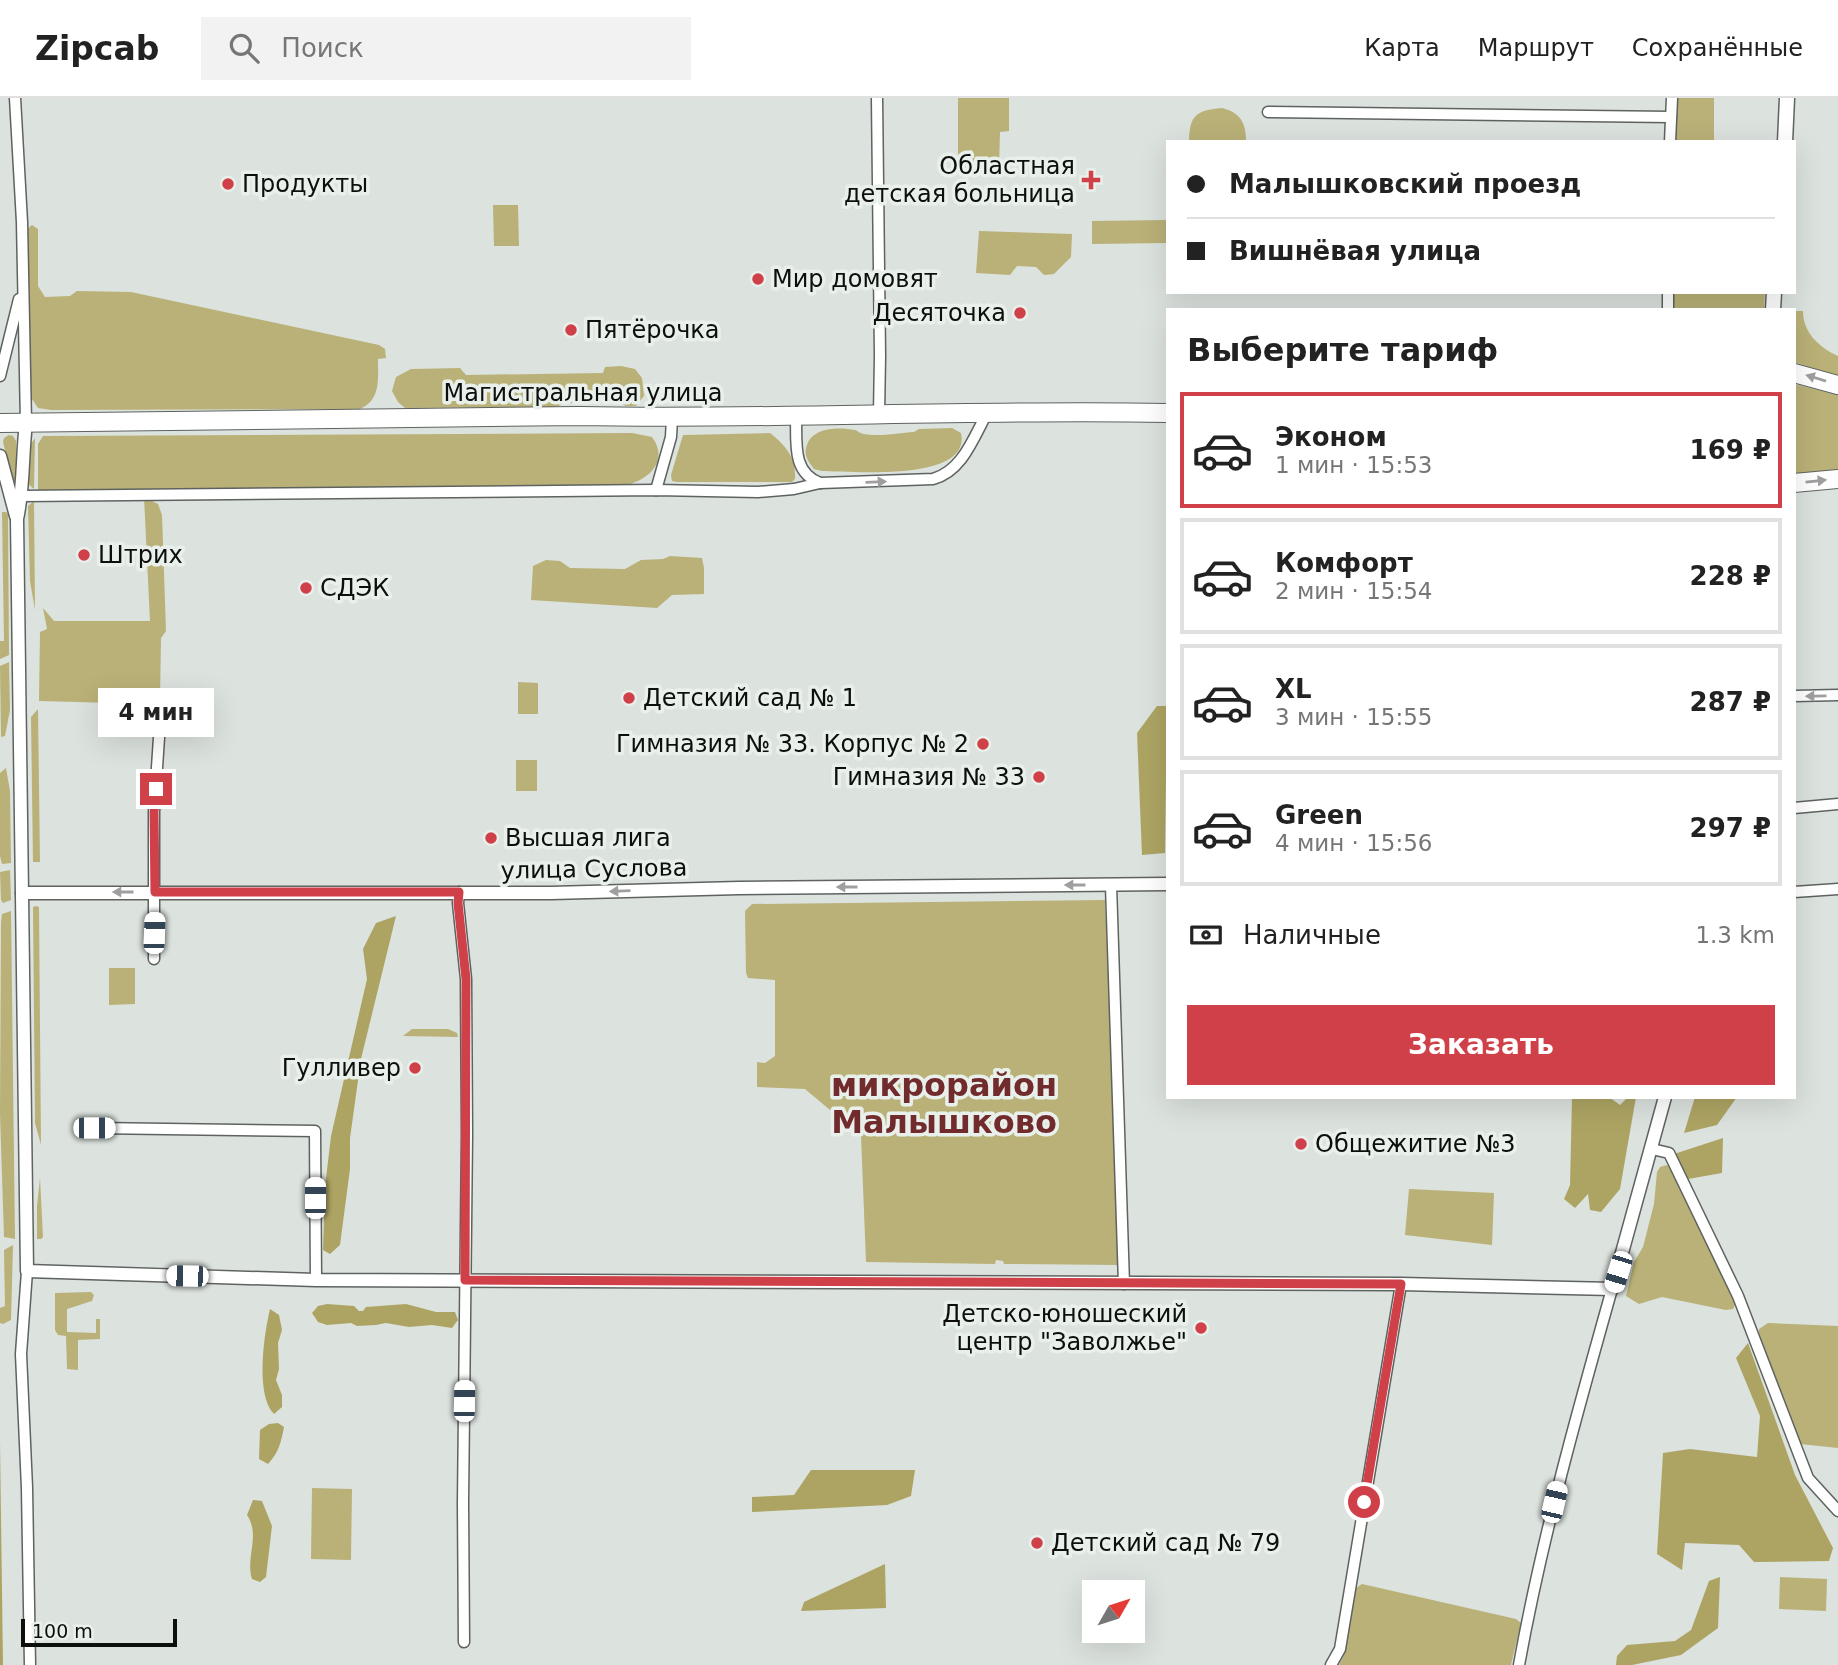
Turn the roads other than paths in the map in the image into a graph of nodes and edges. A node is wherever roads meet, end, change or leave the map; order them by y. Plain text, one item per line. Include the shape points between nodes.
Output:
1 (15, 98) edge
2 (877, 98) edge
3 (1672, 98) edge
4 (1787, 98) edge
5 (1268, 112) dead end
6 (1671, 117) junction
7 (1670, 140) edge
8 (1784, 140) edge
9 (23, 283) junction
10 (1796, 374) edge
11 (0, 376) edge
12 (1838, 385) edge
13 (987, 413) junction
14 (1166, 413) edge
15 (879, 414) junction
16 (796, 415) junction
17 (672, 418) junction
18 (0, 423) edge
19 (26, 423) junction
20 (0, 456) edge
21 (1838, 478) edge
22 (820, 483) junction
23 (1796, 483) edge
24 (656, 491) junction
25 (22, 496) junction
26 (18, 519) junction
27 (1838, 695) edge
28 (1796, 696) edge
29 (161, 708) dead end
30 (1838, 804) edge
31 (1796, 808) edge
32 (1111, 884) junction
33 (1166, 884) edge
34 (1838, 889) edge
35 (155, 892) junction
36 (459, 892) junction
37 (1796, 892) edge
38 (22, 893) junction
39 (154, 959) dead end
40 (1664, 1099) edge
41 (94, 1128) dead end
42 (1652, 1149) junction
43 (27, 1271) junction
44 (316, 1280) junction
45 (465, 1280) junction
46 (1124, 1284) junction
47 (1401, 1284) junction
48 (1612, 1289) junction
49 (1838, 1511) edge
50 (464, 1642) dead end
51 (30, 1665) edge
52 (1331, 1665) edge
53 (1519, 1665) edge

1 - 9 street
2 - 15 street
3 - 6 street
4 - 8 main road
5 - 6 street
6 - 7 street
9 - 11 street
9 - 19 street
12 -> 10 highway
13 - 14 highway, Магистральная улица
13 - 15 highway, Магистральная улица
22 -> 13 street via 945,476 955,468
15 - 16 highway, Магистральная улица
16 - 17 highway, Магистральная улица
16 - 22 street via 797,457 809,479
17 - 19 highway, Магистральная улица
17 - 24 street
18 - 19 highway, Магистральная улица
19 - 25 street
20 - 26 street
23 -> 21 highway
22 - 24 street via 758,492
24 - 25 street
25 - 26 street
26 - 38 street
27 -> 28 street
29 - 35 street via 154,812
30 - 31 street
32 - 33 street, улица Суслова
32 -> 36 street, улица Суслова
32 - 46 street
34 - 37 street
35 - 36 street, улица Суслова
35 -> 38 street, улица Суслова
35 - 39 street
36 - 45 street via 466,979
38 - 43 street
40 - 42 street
41 - 44 street via 315,1132
42 - 48 street
42 - 49 street via 1668,1153 1738,1296 1808,1478
43 - 44 street
43 - 51 street via 21,1354
44 - 45 street
45 - 46 street
45 - 50 street
46 - 47 street
47 - 48 street
47 - 52 street via 1340,1649
48 - 53 street via 1560,1479

